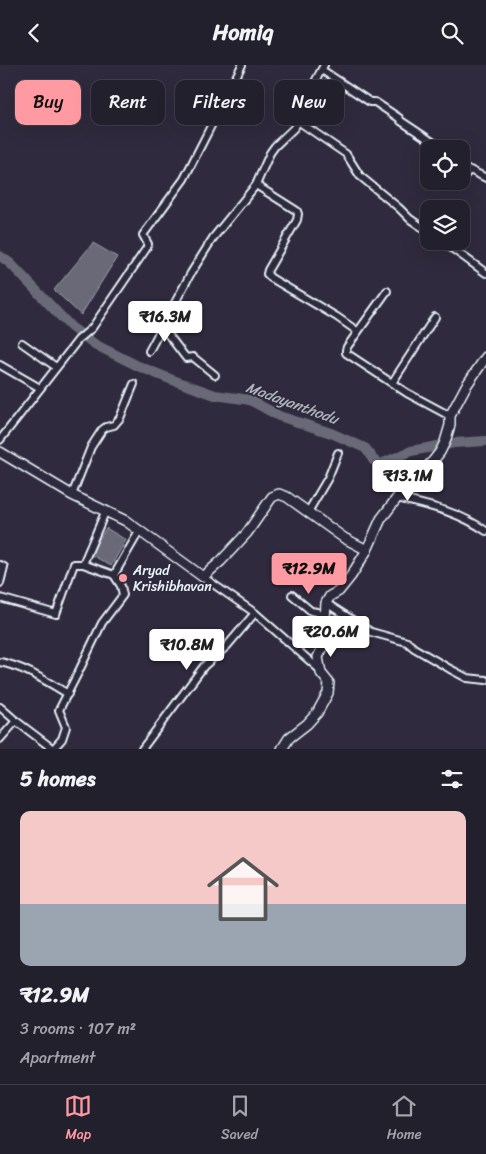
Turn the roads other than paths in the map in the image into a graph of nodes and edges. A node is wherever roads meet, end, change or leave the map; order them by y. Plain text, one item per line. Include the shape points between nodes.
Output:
1 (242, 65) edge
2 (323, 67) edge
3 (316, 80) edge
4 (295, 125) edge
5 (304, 125) edge
6 (430, 140) edge
7 (470, 170) edge
8 (486, 178) edge
9 (256, 185) junction
10 (420, 226) edge
11 (454, 250) edge
12 (486, 273) edge
13 (387, 291) dead end
14 (435, 317) dead end
15 (163, 325) junction
16 (357, 331) junction
17 (22, 343) dead end
18 (149, 351) dead end
19 (484, 363) edge
20 (0, 365) edge
21 (56, 367) junction
22 (216, 375) dead end
23 (392, 383) junction
24 (134, 384) dead end
25 (40, 388) junction
26 (450, 416) junction
27 (0, 440) edge
28 (0, 453) edge
29 (338, 453) dead end
30 (72, 495) junction
31 (397, 498) junction
32 (106, 510) junction
33 (308, 512) junction
34 (140, 530) junction
35 (486, 531) edge
36 (367, 549) junction
37 (83, 564) junction
38 (0, 565) edge
39 (114, 575) junction
40 (203, 577) junction
41 (0, 583) edge
42 (292, 595) dead end
43 (0, 598) edge
44 (323, 611) junction
45 (255, 613) junction
46 (1, 662) edge
47 (319, 669) junction
48 (0, 671) edge
49 (486, 680) edge
50 (68, 694) junction
51 (0, 707) edge
52 (16, 721) junction
53 (0, 739) edge
54 (54, 749) edge
55 (142, 749) edge
56 (282, 749) edge

1 - 21 street via 184,179 143,235 148,244 146,249 92,328
2 - 3 street
2 - 6 street
4 - 9 street via 270,153
5 - 10 street via 346,154 360,176
7 - 8 street
9 - 15 street via 213,238
9 - 16 street via 298,214 267,274
11 - 12 street
13 - 16 street
14 - 23 street
15 - 18 street
15 - 22 street via 186,358 193,357
16 - 23 street via 346,347 346,353
17 - 21 street
19 - 26 main road via 466,386
20 - 25 street
21 - 25 street
23 - 26 street
24 - 30 street via 120,418 114,425 102,429 91,447
25 - 27 street
26 - 31 main road via 440,452
28 - 30 main road
29 - 33 street
30 - 32 main road
31 - 35 street via 453,513
31 - 36 main road via 381,519
32 - 34 main road
32 - 37 street
33 - 36 main road
33 - 40 main road via 287,497 272,497 247,533
34 - 39 street
34 - 40 main road
36 - 44 main road via 351,576 330,597
37 - 39 street
37 - 43 street via 74,564 56,614
38 - 41 street via 4,567
39 - 50 street via 123,595 102,623
40 - 45 street
42 - 44 street via 311,611
44 - 47 main road via 330,628 318,657
44 - 49 street via 371,632 407,642 467,677
45 - 47 street
45 - 55 street via 204,666
46 - 48 street
46 - 50 street via 13,664
47 - 56 main road via 329,683 328,693 317,713 289,738
50 - 54 street via 59,710 66,727
51 - 52 street
52 - 53 street
52 - 54 street

